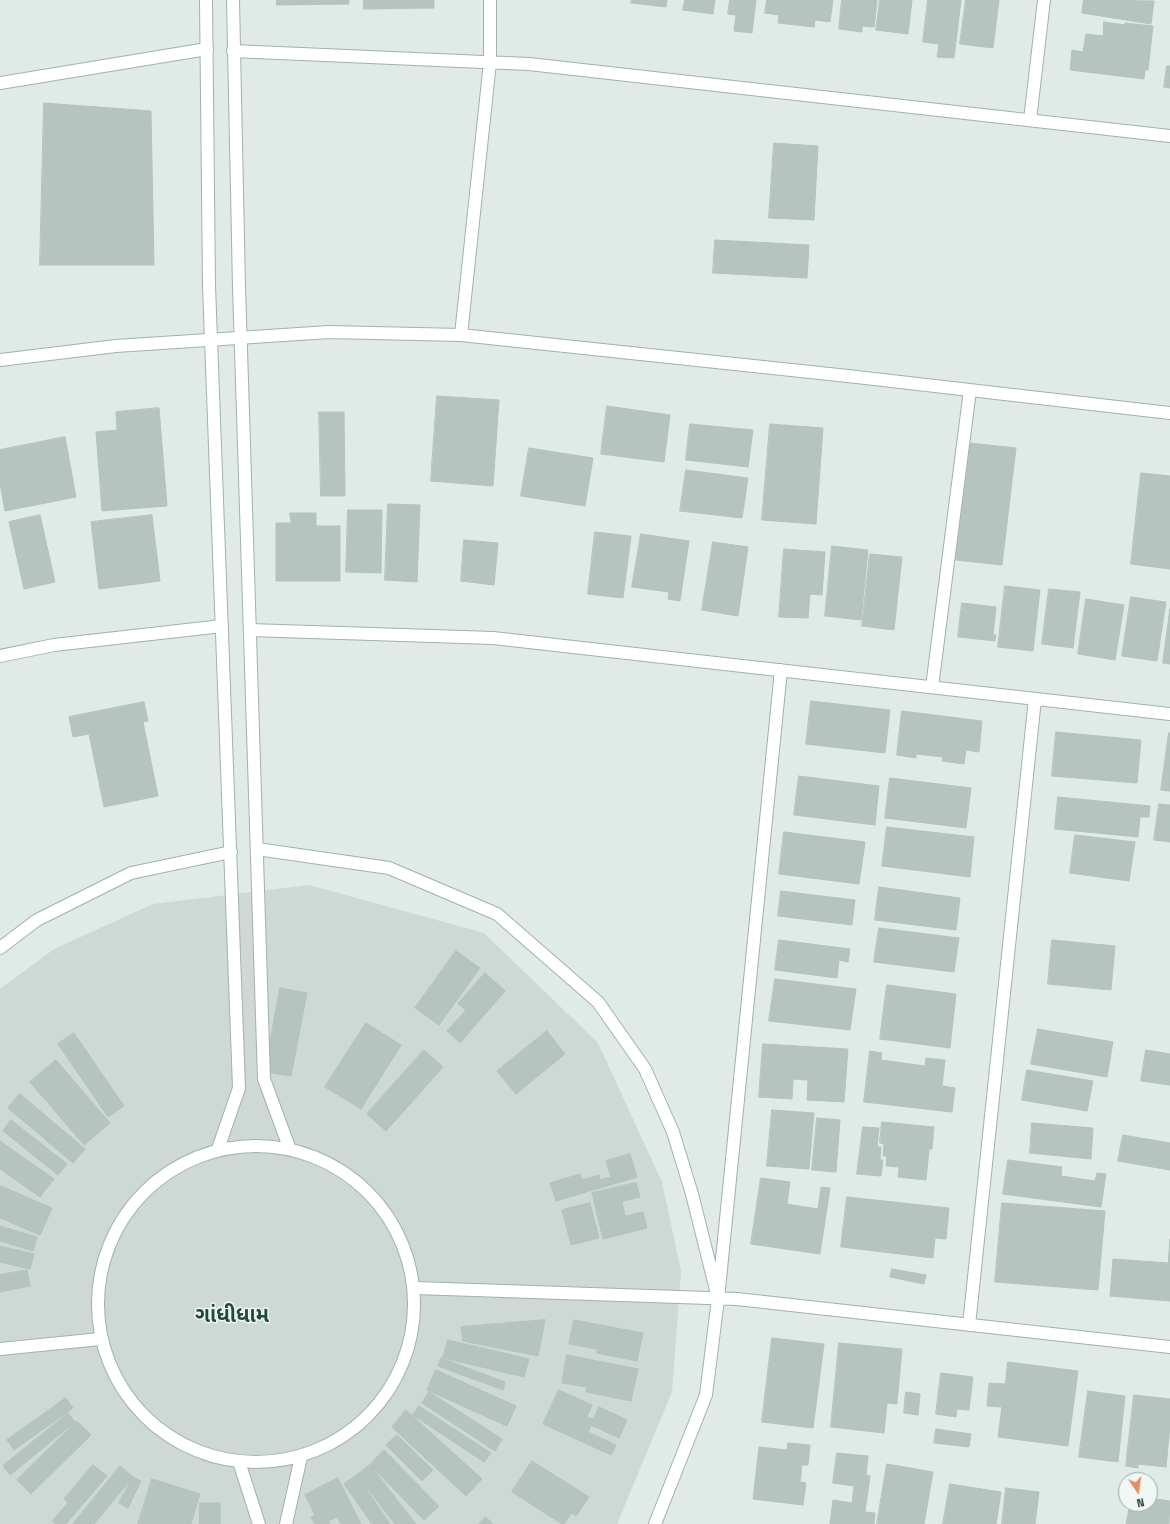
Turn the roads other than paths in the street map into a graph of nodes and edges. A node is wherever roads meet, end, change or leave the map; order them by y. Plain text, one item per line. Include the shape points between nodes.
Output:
1 (206, 0) edge
2 (233, 0) edge
3 (490, 0) edge
4 (1044, 0) edge
5 (206, 49) junction
6 (233, 51) junction
7 (490, 62) junction
8 (0, 83) edge
9 (1030, 120) junction
10 (1170, 136) edge
11 (461, 335) junction
12 (241, 337) junction
13 (211, 340) junction
14 (0, 360) edge
15 (970, 390) junction
16 (1170, 413) edge
17 (222, 626) junction
18 (250, 630) junction
19 (0, 656) edge
20 (780, 670) junction
21 (932, 687) junction
22 (1035, 698) junction
23 (1170, 714) edge
24 (257, 849) junction
25 (230, 852) junction
26 (0, 948) edge
27 (288, 1147) junction
28 (218, 1149) junction
29 (416, 1288) junction
30 (718, 1299) junction
31 (969, 1325) junction
32 (100, 1339) junction
33 (1170, 1348) edge
34 (0, 1349) edge
35 (301, 1457) junction
36 (239, 1462) junction
37 (259, 1524) edge
38 (286, 1524) edge
39 (655, 1524) edge

1 - 5 street
2 - 6 street
3 - 7 street
4 - 9 street
5 - 8 street
5 - 13 street
6 - 7 street
6 - 12 street
7 - 9 street via 529,64
7 - 11 street
9 - 10 street
11 - 12 street via 329,332
11 - 15 street
12 - 13 street
12 - 18 street
13 - 14 street via 116,346
13 - 17 street
15 - 16 street
15 - 21 street
17 - 19 street via 54,645
17 - 25 street
18 - 20 street via 493,638
18 - 24 street
20 - 21 street
20 - 30 street
21 - 22 street
22 - 23 street
22 - 31 street
24 - 27 street via 264,1079
24 - 30 street via 388,868 498,914 598,1002 645,1069 673,1132 692,1194
25 - 26 street via 132,873 37,920
25 - 28 street via 239,1088
27 - 28 street via 242,1144
27 - 29 street via 305,1151 359,1180 392,1219
28 - 32 street via 183,1161 133,1202 104,1255 97,1320
29 - 30 street
29 - 35 street via 411,1346 380,1405 327,1447
30 - 31 street
30 - 39 street via 706,1395
31 - 33 street
32 - 34 street
32 - 36 street via 116,1381 155,1427 212,1457
35 - 36 street via 272,1462
35 - 38 street
36 - 37 street

